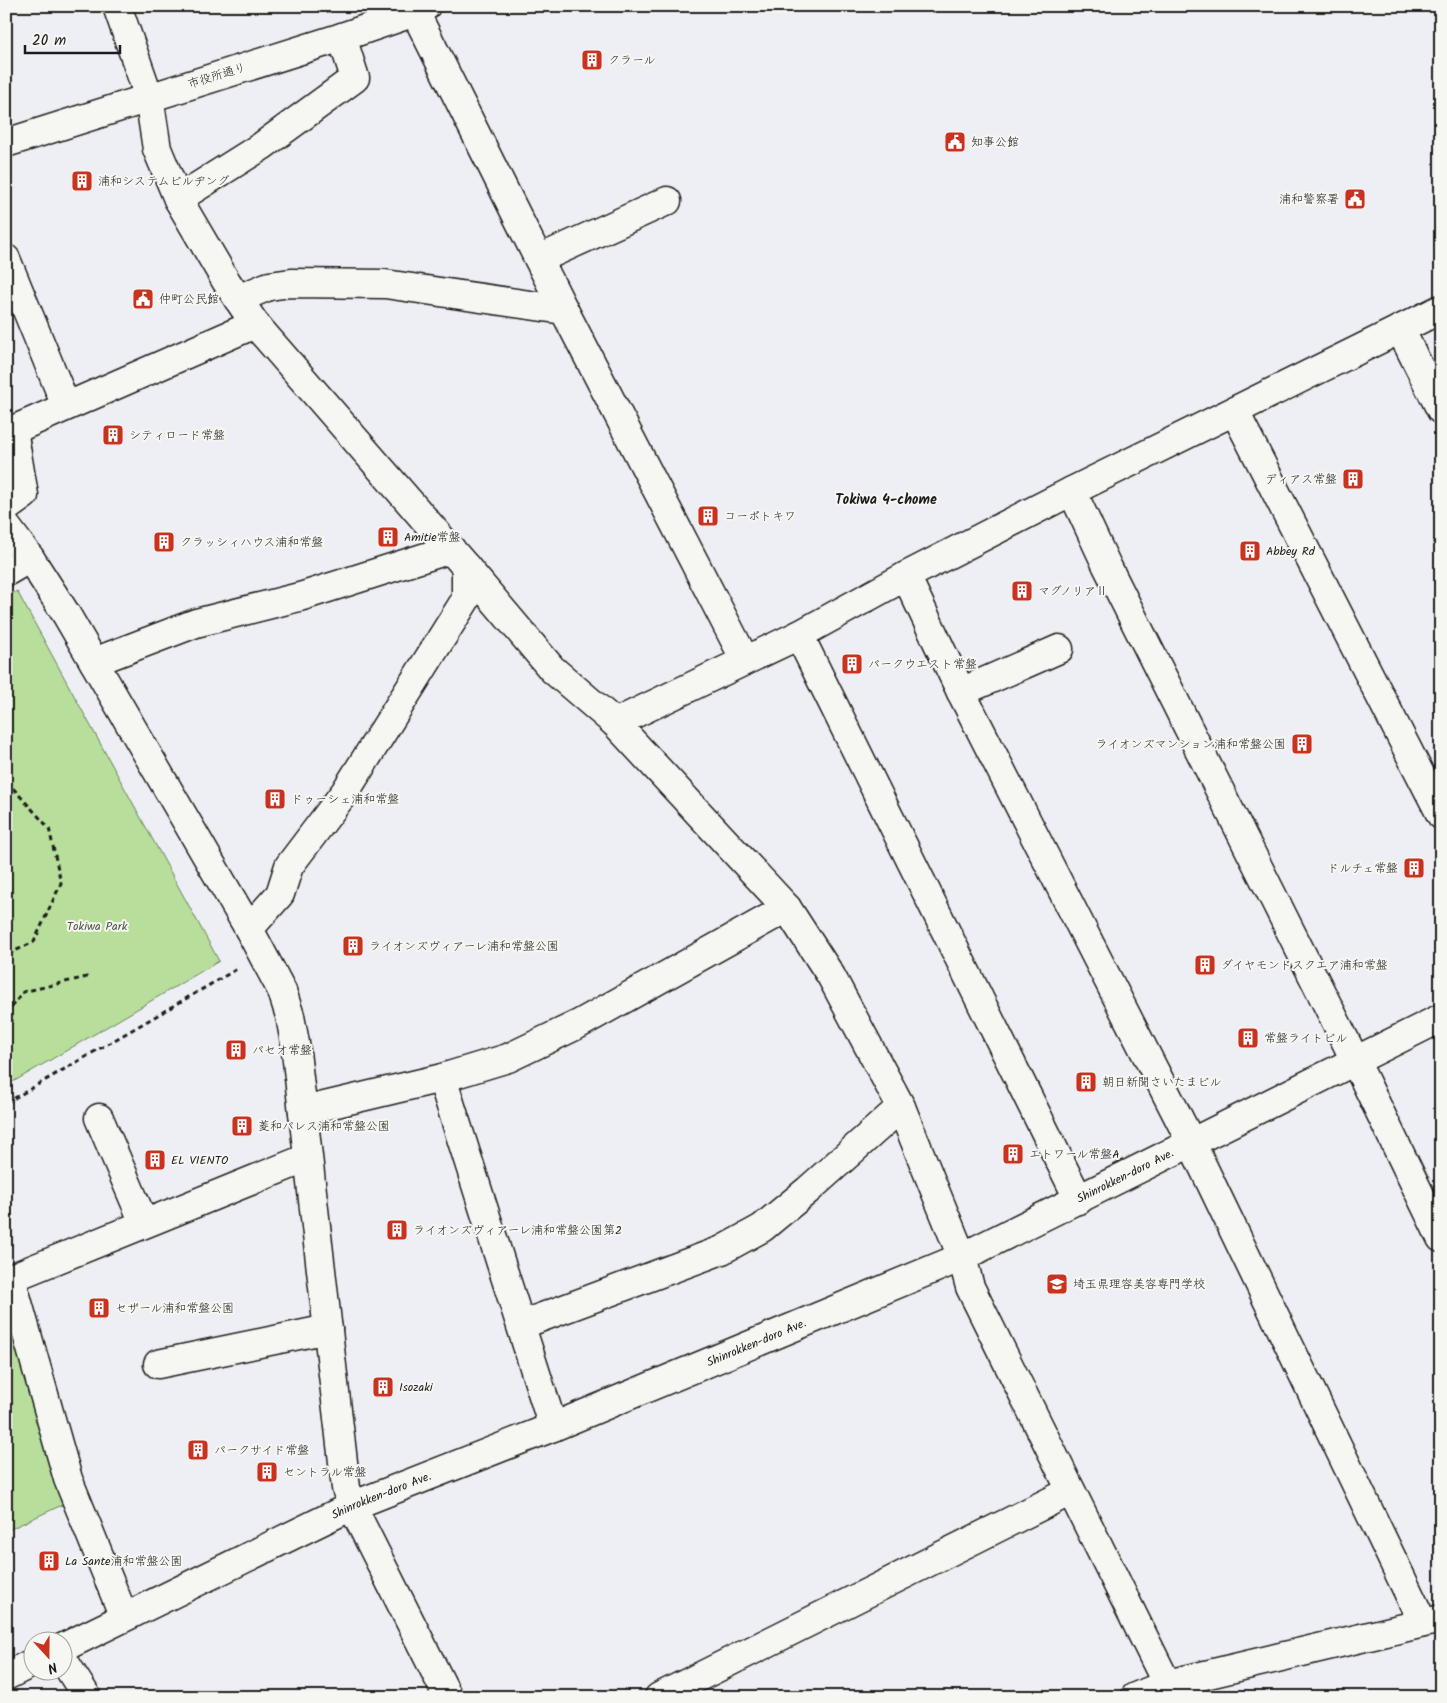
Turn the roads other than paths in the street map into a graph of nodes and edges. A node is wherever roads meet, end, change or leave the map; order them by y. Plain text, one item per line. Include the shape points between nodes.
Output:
1 (117, 6) edge
2 (420, 9) edge
3 (342, 37) junction
4 (149, 97) junction
5 (6, 143) edge
6 (178, 199) junction
7 (667, 201) dead end
8 (539, 259) junction
9 (7, 263) edge
10 (238, 299) junction
11 (1441, 309) edge
12 (564, 310) junction
13 (255, 324) junction
14 (1400, 329) junction
15 (66, 406) junction
16 (1441, 410) edge
17 (1235, 412) junction
18 (1072, 491) junction
19 (6, 508) edge
20 (6, 526) edge
21 (30, 558) junction
22 (459, 558) junction
23 (6, 572) edge
24 (906, 576) junction
25 (799, 635) junction
26 (1059, 649) dead end
27 (745, 660) junction
28 (94, 662) junction
29 (961, 692) junction
30 (614, 723) junction
31 (1441, 815) edge
32 (787, 908) junction
33 (249, 929) junction
34 (1441, 1018) edge
35 (1356, 1061) junction
36 (442, 1078) junction
37 (901, 1107) junction
38 (302, 1111) junction
39 (99, 1118) dead end
40 (1192, 1144) junction
41 (307, 1158) junction
42 (1079, 1200) junction
43 (144, 1223) junction
44 (1441, 1238) edge
45 (962, 1257) junction
46 (9, 1279) edge
47 (521, 1325) junction
48 (328, 1328) junction
49 (158, 1364) dead end
50 (553, 1427) junction
51 (1071, 1492) junction
52 (352, 1506) junction
53 (124, 1617) junction
54 (1432, 1621) edge
55 (72, 1643) edge
56 (22, 1668) edge
57 (72, 1674) edge
58 (6, 1676) edge
59 (1169, 1690) edge
60 (87, 1697) edge
61 (448, 1697) edge
62 (659, 1697) edge
63 (1135, 1697) edge

1 - 4 street
2 - 3 street, 市役所通り
2 - 8 street
3 - 4 street, 市役所通り
3 - 6 street via 355,78 262,146
4 - 5 street, 市役所通り
4 - 6 street via 157,149
6 - 10 street
7 - 8 street
8 - 12 street
9 - 15 street
10 - 12 street via 269,286 291,283 385,284
10 - 13 street
11 - 14 street
12 - 27 street
13 - 15 street
13 - 22 street
14 - 16 street
14 - 17 street
15 - 19 street via 13,430 24,495
17 - 18 street
17 - 31 street
18 - 24 street
18 - 35 street
20 - 21 street
21 - 23 street
21 - 28 street
22 - 28 street via 196,624
22 - 30 street via 552,669
22 - 33 street via 466,599 345,792 289,866 280,894
24 - 25 street
24 - 29 street
25 - 27 street
25 - 42 street
26 - 29 street
27 - 30 street
28 - 33 street
29 - 40 street
30 - 32 street
32 - 36 street via 579,1024 508,1058
32 - 37 street via 832,976
33 - 38 street via 282,991 290,1016
34 - 35 street, Shinrokken-doro Ave.
35 - 40 street, Shinrokken-doro Ave.
35 - 44 street
36 - 38 street
36 - 47 street
37 - 45 street
37 - 47 street via 762,1228 722,1250
38 - 41 street
39 - 43 street
40 - 42 street, Shinrokken-doro Ave.
40 - 54 street
41 - 43 street
41 - 48 street
42 - 45 street, Shinrokken-doro Ave.
43 - 46 street
45 - 50 street, Shinrokken-doro Ave.
45 - 51 street via 970,1287
46 - 53 street via 68,1479
47 - 50 street
48 - 49 street
48 - 52 street via 346,1488
50 - 52 street, Shinrokken-doro Ave.
51 - 59 street
51 - 62 street
52 - 53 street, Shinrokken-doro Ave.
52 - 61 street
53 - 55 street, Shinrokken-doro Ave.
54 - 59 street
56 - 58 street
57 - 60 street
59 - 63 street

